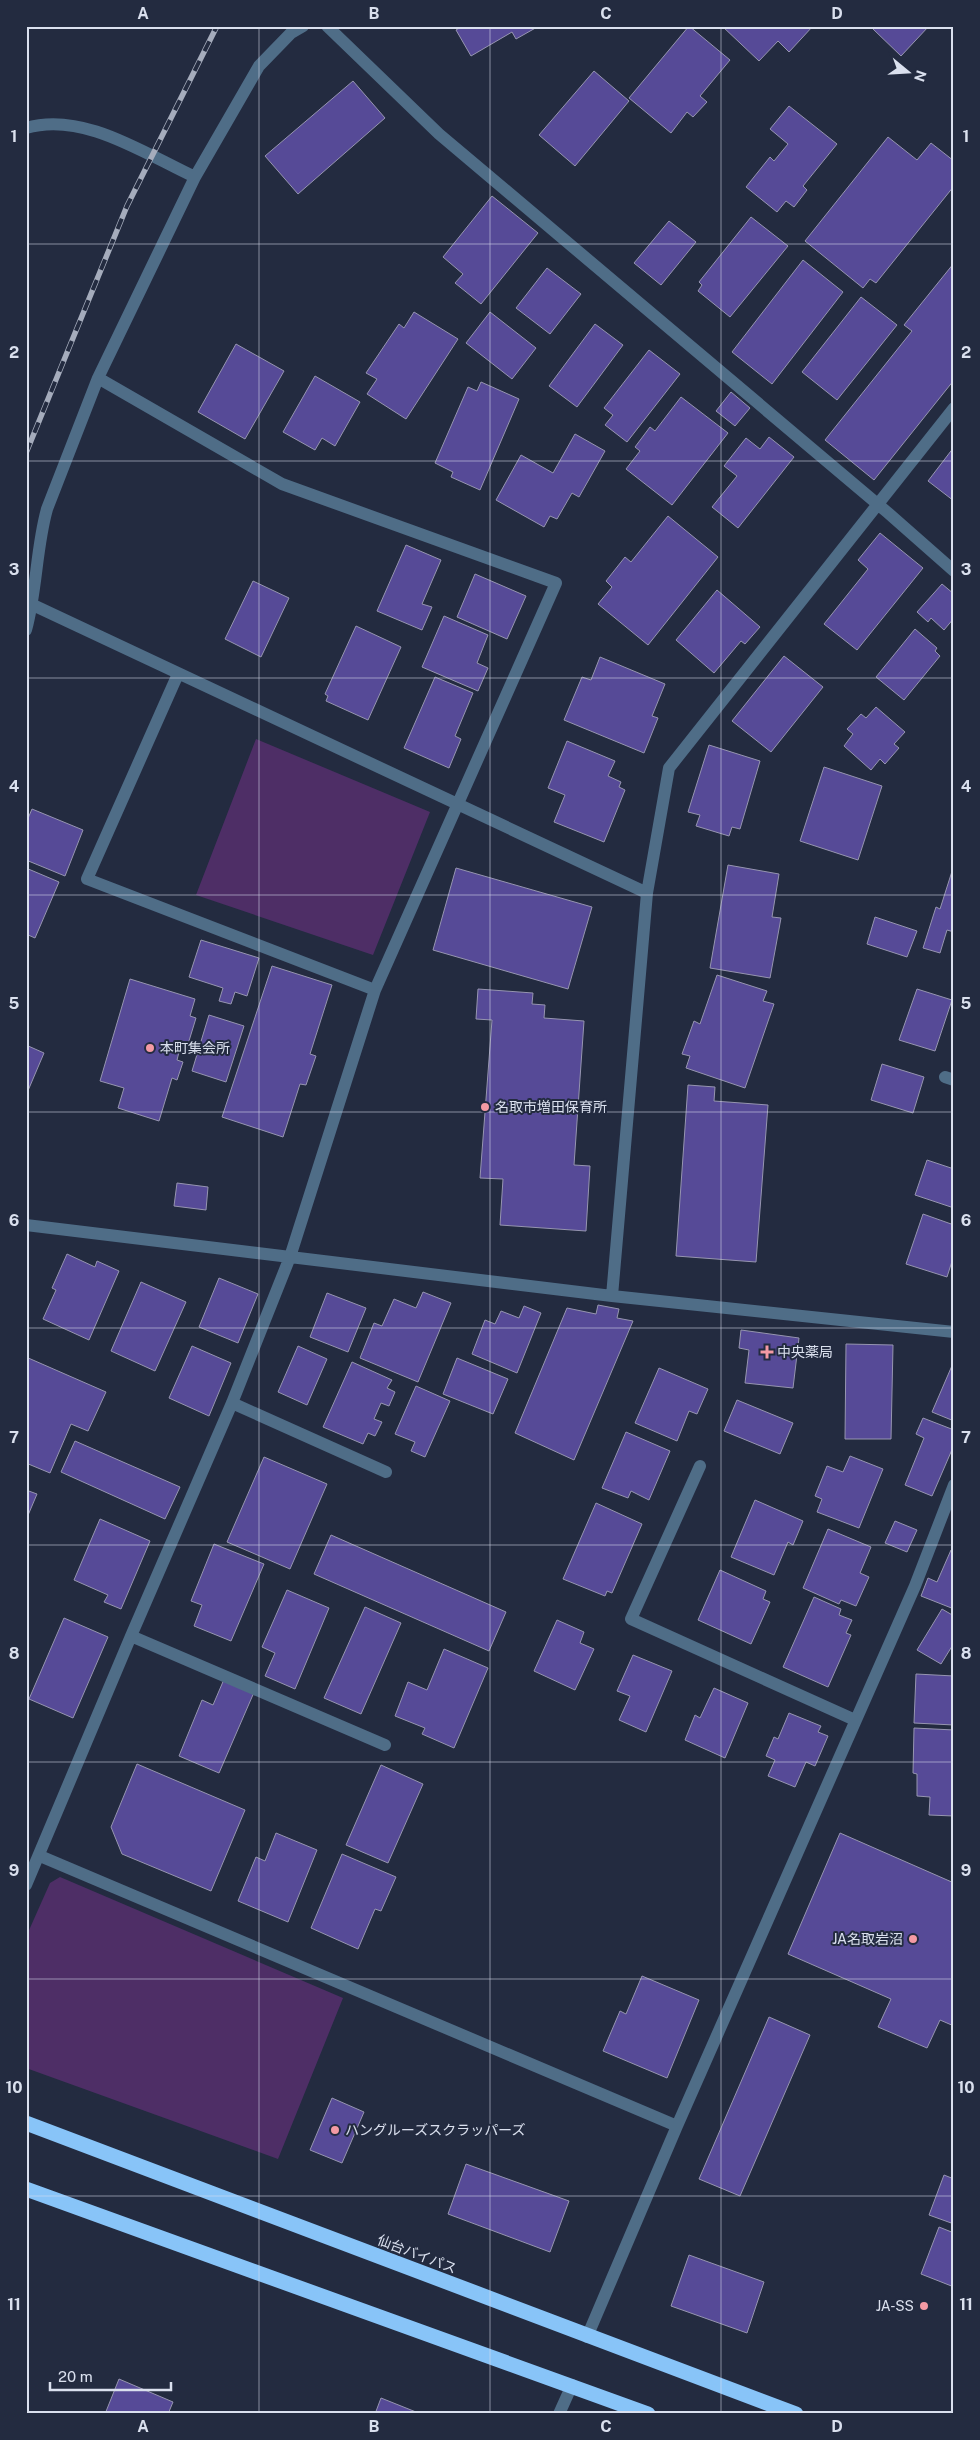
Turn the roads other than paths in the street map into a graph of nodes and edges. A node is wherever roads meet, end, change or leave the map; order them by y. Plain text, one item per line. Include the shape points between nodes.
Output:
1 (303, 26) edge
2 (327, 26) edge
3 (26, 128) edge
4 (195, 177) junction
5 (98, 378) junction
6 (954, 408) edge
7 (878, 504) junction
8 (954, 572) edge
9 (33, 606) junction
10 (26, 630) edge
11 (178, 674) junction
12 (459, 805) junction
13 (647, 894) junction
14 (375, 990) junction
15 (26, 1225) edge
16 (290, 1257) junction
17 (612, 1296) junction
18 (954, 1332) edge
19 (232, 1403) junction
20 (700, 1466) dead end
21 (386, 1472) dead end
22 (954, 1485) edge
23 (131, 1636) junction
24 (855, 1720) junction
25 (385, 1745) dead end
26 (33, 1862) edge
27 (26, 1885) edge
28 (26, 2123) edge
29 (677, 2126) junction
30 (26, 2189) edge
31 (588, 2336) junction
32 (572, 2385) junction
33 (559, 2414) edge
34 (648, 2414) edge
35 (796, 2414) edge

1 - 4 street via 291,33 259,66
2 - 7 street via 439,134
3 - 4 street via 68,124 100,132
4 - 5 street
5 - 9 street via 43,524
5 - 12 street via 282,484 556,583
6 - 7 street
7 - 8 street
7 - 13 street via 669,768
9 - 10 street
9 - 11 street
11 - 12 street
11 - 14 street via 87,878
12 - 13 street
12 - 14 street
13 - 17 street
14 - 16 street
15 - 16 street
16 - 17 street
16 - 19 street
17 - 18 street
19 - 21 street
19 - 23 street
20 - 24 street via 631,1620
22 - 24 street via 915,1586
23 - 25 street
23 - 26 street
24 - 29 street
26 - 27 street
26 - 29 street
28 - 31 highway, 仙台バイパス
29 - 31 street
30 - 32 highway
31 - 35 highway, 仙台バイパス
32 - 33 street
32 - 34 highway

